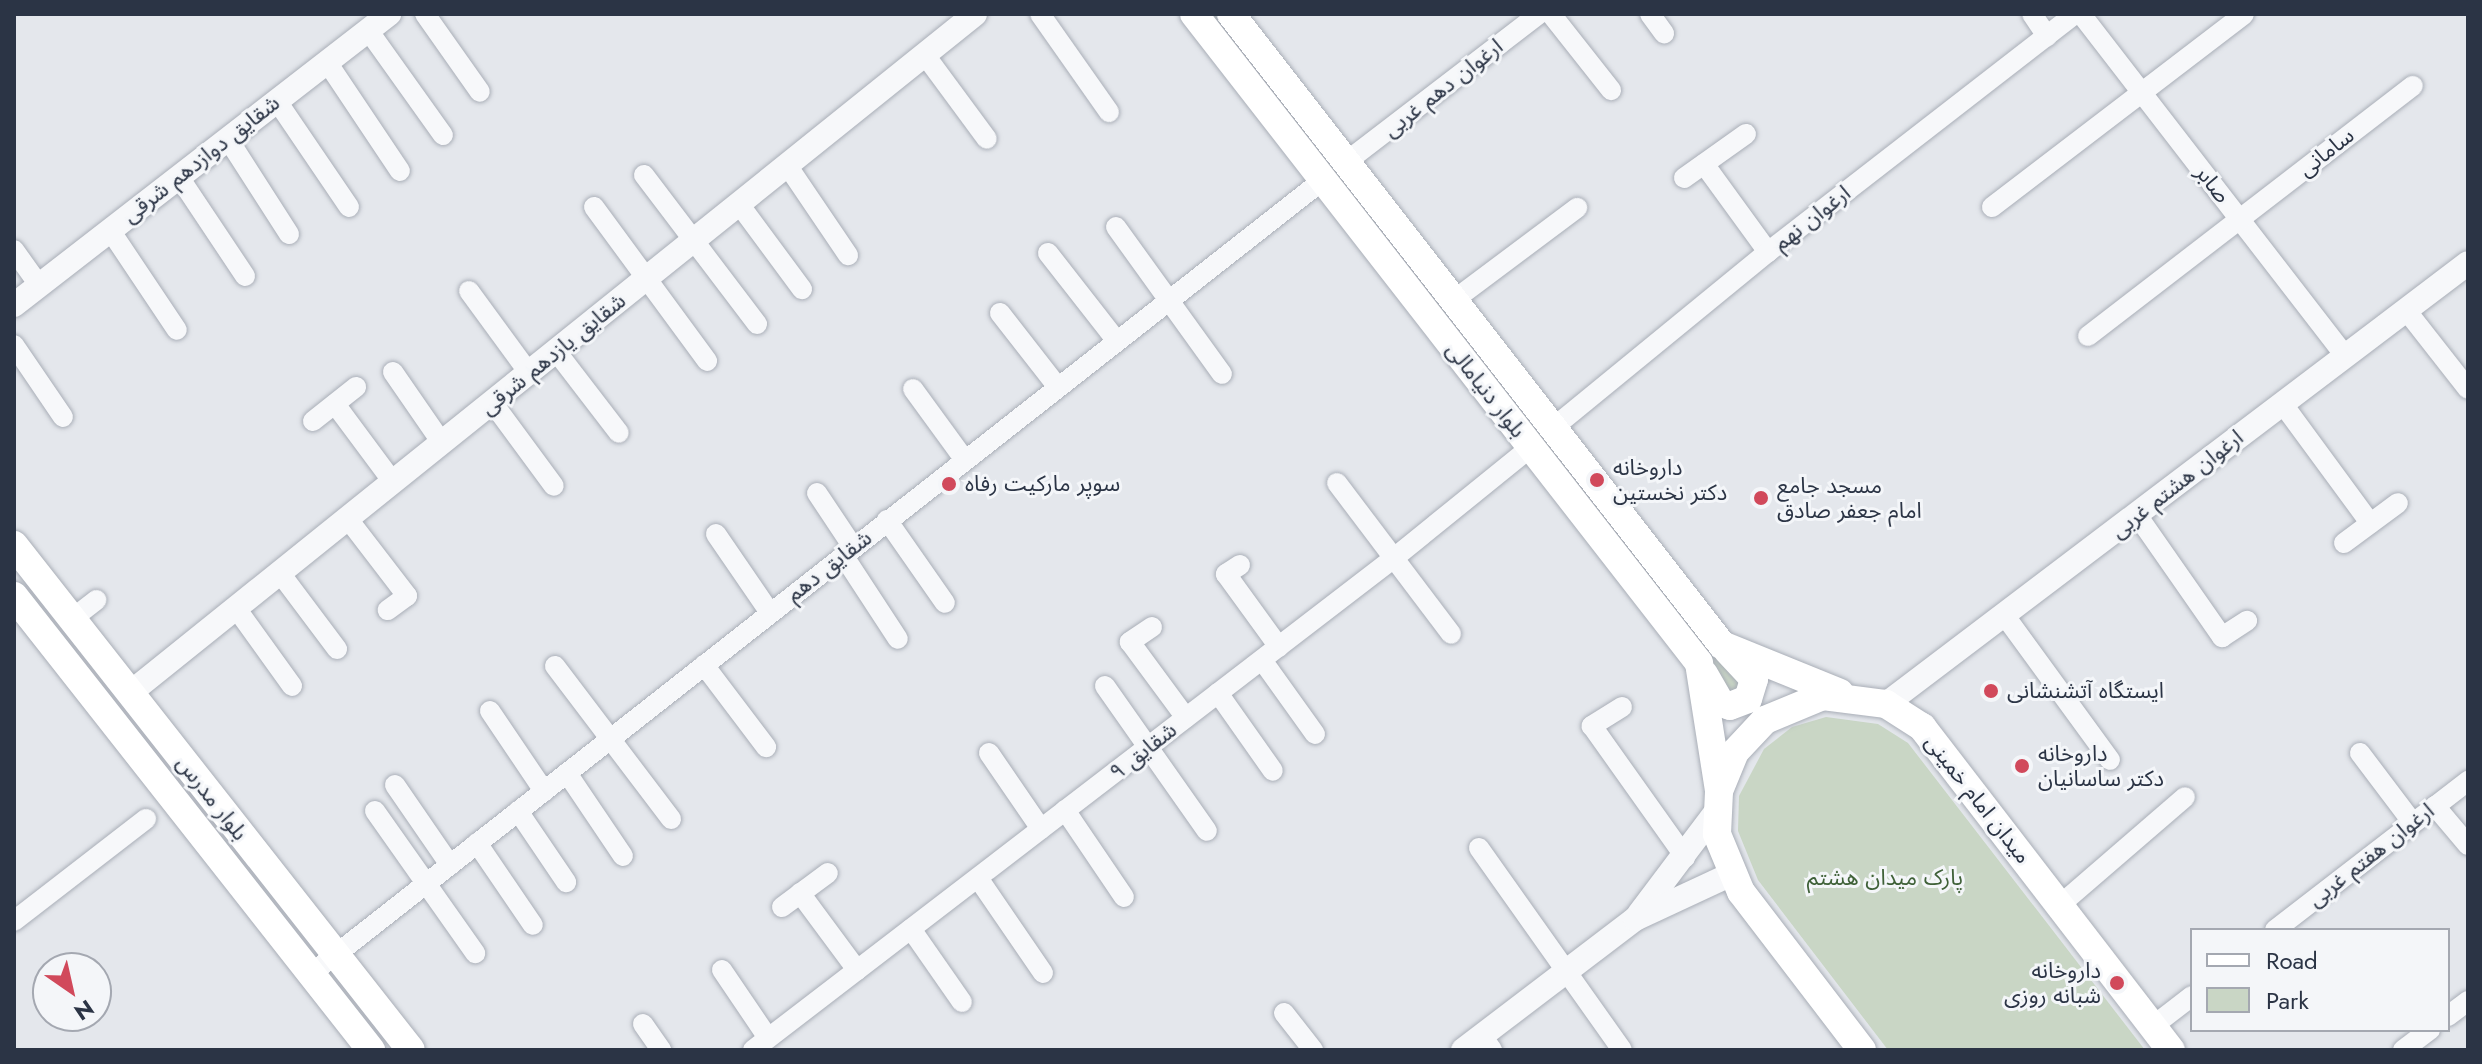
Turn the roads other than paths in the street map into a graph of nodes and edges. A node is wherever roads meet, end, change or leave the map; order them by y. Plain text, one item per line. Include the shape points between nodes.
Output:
1 (389, 14) edge
2 (425, 14) edge
3 (975, 14) edge
4 (1040, 14) edge
5 (1194, 14) edge
6 (1231, 14) edge
7 (1539, 14) edge
8 (1551, 14) edge
9 (1650, 14) edge
10 (2032, 14) edge
11 (2078, 14) edge
12 (2244, 14) edge
13 (368, 30) junction
14 (1664, 33) dead end
15 (2047, 36) junction
16 (925, 55) junction
17 (327, 62) junction
18 (2413, 86) dead end
19 (1611, 90) dead end
20 (480, 92) dead end
21 (2142, 92) junction
22 (277, 101) junction
23 (1109, 112) dead end
24 (1746, 134) dead end
25 (443, 135) dead end
26 (228, 139) junction
27 (987, 139) dead end
28 (1346, 162) junction
29 (1704, 164) junction
30 (787, 165) junction
31 (400, 171) dead end
32 (644, 175) dead end
33 (179, 177) junction
34 (1684, 178) dead end
35 (1323, 180) junction
36 (739, 204) junction
37 (349, 207) dead end
38 (594, 207) dead end
39 (1992, 207) dead end
40 (1577, 208) dead end
41 (2240, 218) junction
42 (1116, 227) dead end
43 (110, 230) junction
44 (289, 234) dead end
45 (695, 240) junction
46 (14, 250) edge
47 (1768, 252) junction
48 (1048, 253) dead end
49 (848, 255) dead end
50 (2468, 263) edge
51 (245, 276) dead end
52 (646, 279) junction
53 (39, 285) junction
54 (802, 289) dead end
55 (469, 291) dead end
56 (1169, 298) junction
57 (1454, 300) junction
58 (14, 305) edge
59 (2406, 310) junction
60 (1000, 313) dead end
61 (757, 324) dead end
62 (177, 330) dead end
63 (2088, 336) dead end
64 (1116, 340) junction
65 (14, 345) edge
66 (556, 351) junction
67 (2345, 355) junction
68 (707, 361) dead end
69 (393, 372) dead end
70 (529, 373) junction
71 (1222, 374) dead end
72 (1057, 386) junction
73 (356, 387) dead end
74 (913, 389) dead end
75 (2468, 389) edge
76 (492, 402) junction
77 (2282, 403) junction
78 (335, 404) junction
79 (63, 417) dead end
80 (313, 421) dead end
81 (1553, 428) junction
82 (619, 433) dead end
83 (442, 443) junction
84 (1531, 447) junction
85 (964, 459) junction
86 (393, 482) junction
87 (1337, 483) dead end
88 (554, 486) dead end
89 (817, 493) dead end
90 (2398, 503) dead end
91 (2137, 515) junction
92 (348, 519) junction
93 (887, 520) junction
94 (2370, 523) junction
95 (716, 534) dead end
96 (2344, 543) dead end
97 (14, 545) edge
98 (848, 551) junction
99 (1394, 558) junction
100 (1240, 565) dead end
101 (280, 573) junction
102 (14, 596) edge
103 (96, 600) dead end
104 (945, 603) dead end
105 (236, 608) junction
106 (388, 610) dead end
107 (770, 613) junction
108 (2005, 616) junction
109 (72, 619) junction
110 (2247, 621) dead end
111 (1152, 627) dead end
112 (1451, 634) dead end
113 (898, 639) dead end
114 (1722, 645) junction
115 (1279, 647) junction
116 (337, 649) dead end
117 (1262, 660) junction
118 (1699, 663) junction
119 (704, 665) junction
120 (555, 666) dead end
121 (292, 686) dead end
122 (1105, 686) dead end
123 (130, 693) junction
124 (1218, 693) junction
125 (1845, 695) junction
126 (1886, 704) junction
127 (1622, 707) dead end
128 (490, 711) dead end
129 (1186, 718) junction
130 (1315, 734) dead end
131 (610, 739) junction
132 (766, 747) dead end
133 (1147, 748) junction
134 (989, 753) dead end
135 (2360, 753) dead end
136 (2110, 760) dead end
137 (1273, 771) dead end
138 (567, 773) junction
139 (2468, 781) edge
140 (395, 785) dead end
141 (544, 791) junction
142 (2185, 797) dead end
143 (1718, 802) junction
144 (2435, 806) junction
145 (1065, 810) junction
146 (375, 811) dead end
147 (518, 811) junction
148 (146, 819) dead end
149 (671, 819) dead end
150 (2413, 823) junction
151 (1041, 829) junction
152 (1207, 831) dead end
153 (477, 843) junction
154 (2468, 845) edge
155 (1479, 848) dead end
156 (623, 856) dead end
157 (1685, 857) junction
158 (450, 865) junction
159 (828, 873) dead end
160 (1730, 875) junction
161 (978, 878) junction
162 (566, 882) dead end
163 (426, 884) junction
164 (800, 893) junction
165 (1124, 897) dead end
166 (2060, 905) junction
167 (782, 907) dead end
168 (1635, 919) junction
169 (14, 921) edge
170 (533, 925) dead end
171 (2278, 928) edge
172 (911, 929) junction
173 (475, 953) dead end
174 (336, 955) junction
175 (722, 970) dead end
176 (857, 970) junction
177 (1566, 972) junction
178 (1043, 973) dead end
179 (311, 974) junction
180 (2190, 998) edge
181 (2468, 1001) edge
182 (962, 1002) dead end
183 (1284, 1013) dead end
184 (2450, 1014) edge
185 (643, 1024) dead end
186 (2153, 1026) junction
187 (2427, 1032) edge
188 (761, 1044) edge
189 (1479, 1045) edge
190 (371, 1050) edge
191 (411, 1050) edge
192 (661, 1050) edge
193 (1313, 1050) edge
194 (1622, 1050) edge
195 (1862, 1050) edge
196 (2171, 1050) edge
197 (2403, 1050) edge

1 - 13 street, شقایق دوازدهم شرقی
2 - 20 street
3 - 16 street, شقایق یازدهم شرقی
4 - 23 street
5 - 35 main road, بلوار دنیامالی
6 - 28 main road, بلوار دنیامالی
7 - 28 street, ارغوان دهم غربی
8 - 19 street
9 - 14 street
10 - 15 street
11 - 15 street, ارغوان نهم
11 - 21 street, صابر
12 - 21 street
13 - 17 street, شقایق دوازدهم شرقی
13 - 25 street
15 - 47 street, ارغوان نهم
16 - 27 street
16 - 30 street, شقایق یازدهم شرقی
17 - 22 street, شقایق دوازدهم شرقی
17 - 31 street
18 - 41 street, سامانی
21 - 39 street
21 - 41 street, صابر
22 - 26 street, شقایق دوازدهم شرقی
22 - 37 street
24 - 29 street
26 - 33 street, شقایق دوازدهم شرقی
26 - 44 street
28 - 57 main road, بلوار دنیامالی
29 - 34 street
29 - 47 street
30 - 36 street, شقایق یازدهم شرقی
30 - 49 street
32 - 45 street
33 - 43 street, شقایق دوازدهم شرقی
33 - 51 street
35 - 56 street, شقایق دهم
35 - 84 main road, بلوار دنیامالی
36 - 45 street, شقایق یازدهم شرقی
36 - 54 street
38 - 52 street
40 - 57 street
41 - 63 street, سامانی
41 - 67 street, صابر
42 - 56 street
43 - 53 street, شقایق دوازدهم شرقی
43 - 62 street
45 - 52 street, شقایق یازدهم شرقی
45 - 61 street
46 - 53 street
47 - 81 street, ارغوان نهم
48 - 64 street
50 - 59 street, ارغوان هشتم غربی
52 - 66 street, شقایق یازدهم شرقی
52 - 68 street
53 - 58 street, شقایق دوازدهم شرقی
55 - 70 street
56 - 64 street, شقایق دهم
56 - 71 street
57 - 81 main road, بلوار دنیامالی
59 - 67 street, ارغوان هشتم غربی
59 - 75 street
60 - 72 street
64 - 72 street, شقایق دهم
65 - 79 street
66 - 70 street, شقایق یازدهم شرقی
66 - 82 street
67 - 77 street, ارغوان هشتم غربی
69 - 83 street
70 - 76 street, شقایق یازدهم شرقی
72 - 85 street, شقایق دهم
73 - 78 street
74 - 85 street
76 - 83 street, شقایق یازدهم شرقی
76 - 88 street
77 - 91 street, ارغوان هشتم غربی
77 - 94 street
78 - 80 street
78 - 86 street
81 - 114 main road, بلوار دنیامالی
83 - 86 street, شقایق یازدهم شرقی
84 - 99 street, شقایق ۹
84 - 118 main road, بلوار دنیامالی
85 - 93 street, شقایق دهم
86 - 92 street, شقایق یازدهم شرقی
87 - 99 street
89 - 98 street
90 - 94 street
91 - 108 street, ارغوان هشتم غربی
91 - 110 street via 2222,637
92 - 101 street, شقایق یازدهم شرقی
92 - 106 street via 407,596
93 - 98 street, شقایق دهم
93 - 104 street
94 - 96 street
95 - 107 street
97 - 109 main road, بلوار مدرس
98 - 107 street, شقایق دهم
98 - 113 street
99 - 112 street
99 - 115 street, شقایق ۹
100 - 115 street via 1226,574
101 - 105 street, شقایق یازدهم شرقی
101 - 116 street
102 - 179 main road, بلوار مدرس
103 - 109 street
105 - 121 street
105 - 123 street, شقایق یازدهم شرقی
107 - 119 street, شقایق دهم
108 - 126 street, ارغوان هشتم غربی
108 - 136 street
109 - 123 main road, بلوار مدرس
111 - 129 street via 1130,642
114 - 118 main road via 1754,679 1748,699 1721,703
114 - 125 main road, بلوار دنیامالی
115 - 117 street, شقایق ۹
117 - 124 street, شقایق ۹
117 - 130 street
118 - 143 main road, بلوار دنیامالی
119 - 131 street, شقایق دهم
119 - 132 street
120 - 131 street
122 - 133 street
123 - 174 main road, بلوار مدرس
124 - 129 street, شقایق ۹
124 - 137 street
125 - 126 main road, میدان امام خمینی
125 - 143 main road, میدان امام خمینی via 1802,701 1765,720 1735,752
126 - 166 main road, میدان امام خمینی via 1936,742
127 - 157 street via 1592,726
128 - 141 street
129 - 133 street, شقایق ۹
131 - 138 street, شقایق دهم
131 - 149 street
133 - 145 street, شقایق ۹
133 - 152 street
134 - 151 street
135 - 150 street
138 - 141 street, شقایق دهم
138 - 156 street
139 - 144 street, ارغوان هفتم غربی
140 - 158 street
141 - 147 street, شقایق دهم
142 - 166 street
143 - 157 street
143 - 160 main road
144 - 150 street, ارغوان هفتم غربی
144 - 154 street
145 - 151 street, شقایق ۹
145 - 165 street
146 - 163 street
147 - 153 street, شقایق دهم
147 - 162 street
148 - 169 street
150 - 171 street, ارغوان هفتم غربی
151 - 161 street, شقایق ۹
153 - 158 street, شقایق دهم
153 - 170 street
155 - 177 street
157 - 168 street
158 - 163 street, شقایق دهم
159 - 164 street
160 - 168 street
160 - 195 main road
161 - 172 street, شقایق ۹
161 - 178 street
163 - 173 street
163 - 174 street, شقایق دهم
164 - 167 street
164 - 176 street
166 - 186 main road, میدان امام خمینی
168 - 177 street
172 - 176 street, شقایق ۹
172 - 182 street
174 - 179 street, شقایق دهم
174 - 191 main road, بلوار مدرس
175 - 188 street
176 - 188 street, شقایق ۹
177 - 189 street
177 - 194 street
179 - 190 main road, بلوار مدرس
180 - 186 street
181 - 184 street
183 - 193 street
185 - 192 street
186 - 196 main road, میدان امام خمینی
187 - 197 street

